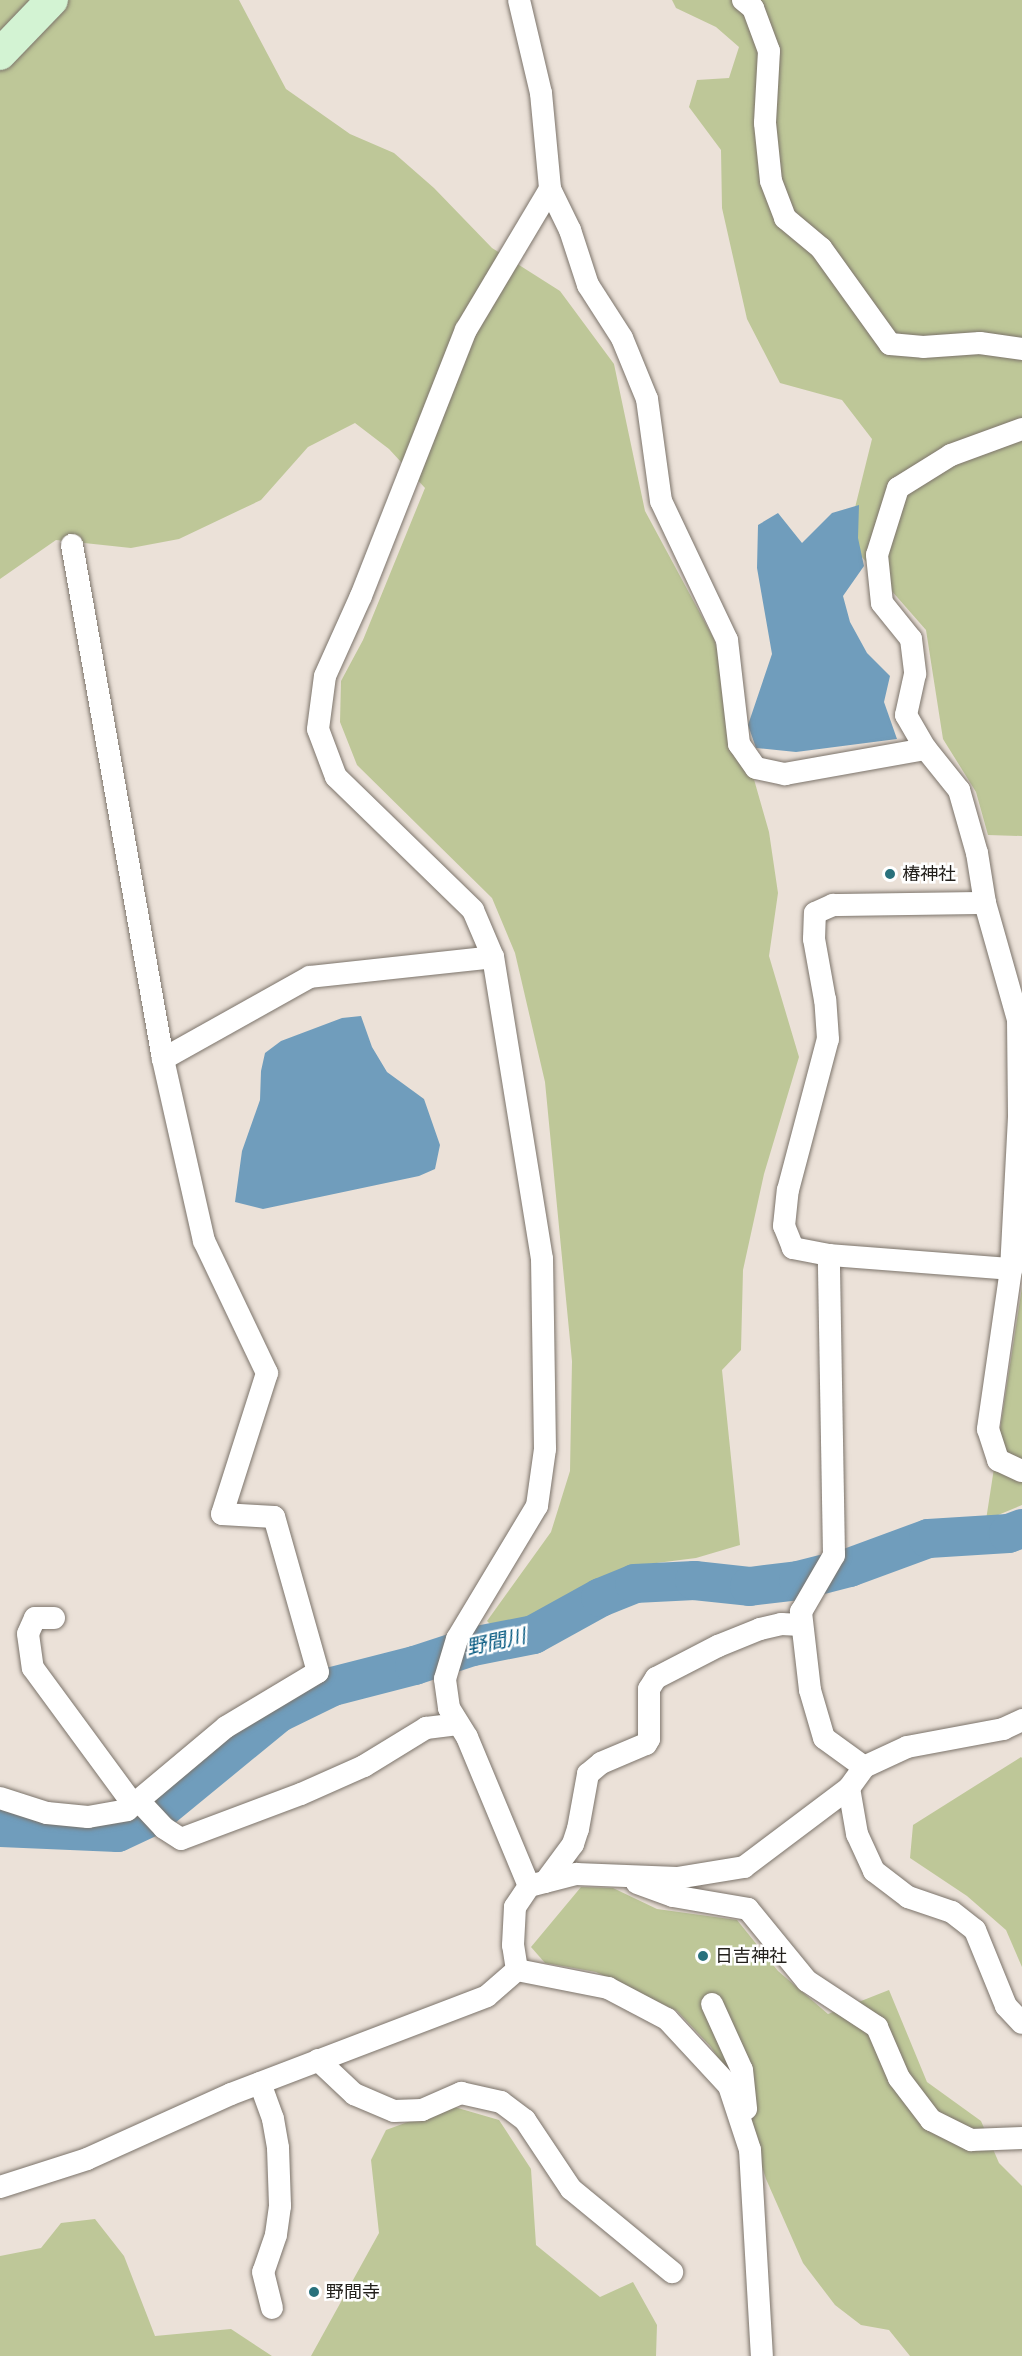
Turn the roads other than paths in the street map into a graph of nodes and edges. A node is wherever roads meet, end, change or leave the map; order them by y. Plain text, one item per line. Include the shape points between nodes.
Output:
1 (52, 0) edge
2 (519, 0) edge
3 (743, 0) edge
4 (0, 54) edge
5 (550, 189) junction
6 (1022, 349) edge
7 (1022, 429) edge
8 (72, 545) dead end
9 (926, 749) junction
10 (985, 903) junction
11 (493, 957) junction
12 (163, 1059) junction
13 (829, 1255) junction
14 (1011, 1269) junction
15 (1022, 1471) edge
16 (54, 1618) dead end
17 (802, 1624) junction
18 (1022, 1720) edge
19 (458, 1724) junction
20 (864, 1767) junction
21 (849, 1788) junction
22 (0, 1798) edge
23 (135, 1802) junction
24 (621, 1878) junction
25 (537, 1884) junction
26 (517, 1970) junction
27 (712, 2004) dead end
28 (1022, 2023) edge
29 (318, 2060) junction
30 (260, 2083) junction
31 (745, 2135) junction
32 (1022, 2138) edge
33 (0, 2187) edge
34 (672, 2272) dead end
35 (272, 2308) dead end
36 (762, 2356) edge

1 - 4 street
2 - 5 street via 541,93
3 - 6 street via 753,8 769,51 765,123 771,181 785,218 821,248 890,344 923,347 980,343
5 - 9 street via 570,230 588,285 622,338 647,399 662,501 727,640 739,744 756,768 785,774
5 - 11 street via 466,330 361,596 325,676 318,729 336,777 473,909
7 - 9 street via 951,455 898,488 886,521 877,555 882,603 911,639 915,674 906,715
8 - 12 street
9 - 10 street via 959,790 977,853
10 - 13 street via 833,905 815,913 814,939 828,1039 788,1190 784,1226 793,1248
10 - 14 street via 1018,1020 1019,1118
11 - 12 street via 310,977
11 - 19 street via 542,1259 545,1449 537,1506 457,1639 445,1679 449,1708
12 - 23 street via 204,1241 267,1373 222,1514 274,1517 318,1672 226,1727
13 - 14 street
13 - 17 street via 834,1555 801,1612
14 - 15 street via 988,1429 998,1460
16 - 23 street via 35,1618 28,1634 33,1668
17 - 20 street via 810,1690 824,1738
17 - 25 street via 760,1629 656,1678 649,1689 646,1744 601,1763 588,1774 573,1844
18 - 20 street via 1003,1729 907,1747
19 - 23 street via 426,1728 364,1766 181,1839
19 - 25 street
20 - 21 street
21 - 24 street via 744,1867 677,1878
21 - 28 street via 857,1833 874,1871 908,1897 952,1912 975,1930 1006,2006
22 - 23 street via 47,1813 88,1817 126,1810
24 - 25 street via 576,1874
24 - 32 street via 673,1896 748,1909 807,1981 877,2027 899,2078 931,2120 971,2140
25 - 26 street via 515,1907 513,1945
26 - 29 street via 487,1996
26 - 31 street via 608,1988 667,2019 729,2086
27 - 31 street via 742,2070
29 - 30 street
29 - 34 street via 354,2094 394,2112 422,2110 461,2093 501,2102 525,2120 570,2189
30 - 33 street via 87,2159
30 - 35 street via 278,2148 280,2206 276,2235 263,2272
31 - 36 street via 750,2150

